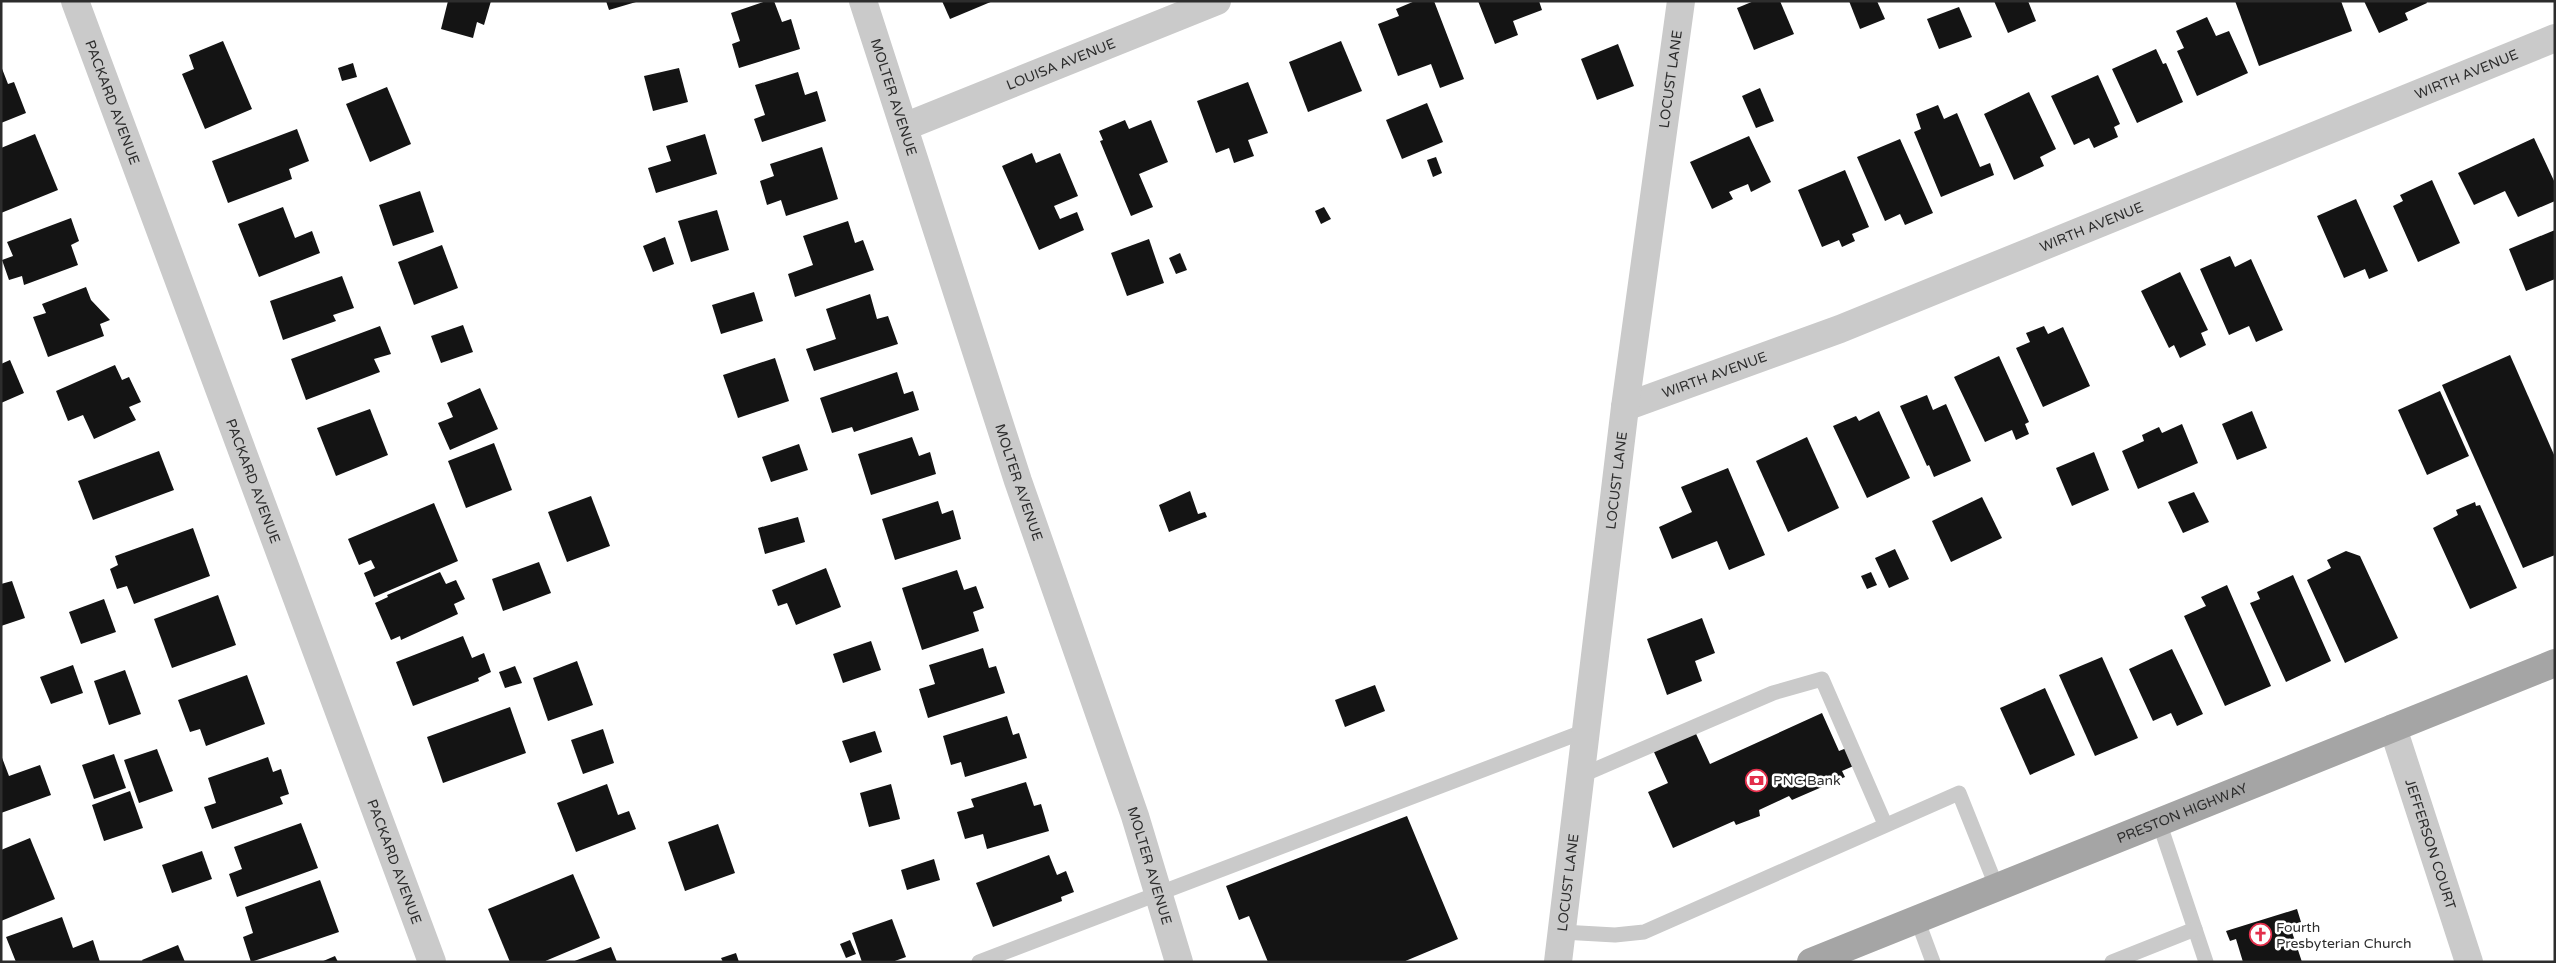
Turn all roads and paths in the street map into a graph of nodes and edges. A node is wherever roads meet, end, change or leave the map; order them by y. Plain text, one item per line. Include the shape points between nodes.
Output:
1 (75, 1) edge
2 (864, 1) edge
3 (1217, 1) edge
4 (1681, 1) edge
5 (2555, 38) edge
6 (904, 127) junction
7 (1625, 407) junction
8 (2555, 664) edge
9 (2393, 728) junction
10 (1585, 731) junction
11 (1580, 776) junction
12 (2159, 822) junction
13 (1885, 824) junction
14 (1996, 888) junction
15 (1158, 894) junction
16 (1917, 919) junction
17 (2195, 929) junction
18 (1562, 932) junction
19 (432, 962) edge
20 (979, 962) edge
21 (1178, 962) edge
22 (1558, 962) edge
23 (1810, 962) edge
24 (1933, 962) edge
25 (2112, 962) edge
26 (2206, 962) edge
27 (2469, 962) edge

1 - 19 street, PACKARD AVENUE
2 - 6 street, MOLTER AVENUE
3 - 6 street, LOUISA AVENUE
4 - 7 street, LOCUST LANE
5 - 7 street, WIRTH AVENUE via 1840,329
6 - 15 street, MOLTER AVENUE via 1015,472 1135,816
7 - 10 street, LOCUST LANE
8 - 9 main road, PRESTON HIGHWAY
9 - 12 main road, PRESTON HIGHWAY
9 - 27 street, JEFFERSON COURT
10 - 11 street, LOCUST LANE
10 - 15 lane
11 - 13 lane via 1773,693 1822,679
11 - 18 street, LOCUST LANE
12 - 14 main road, PRESTON HIGHWAY
12 - 17 lane
13 - 14 lane via 1959,793
13 - 18 lane via 1644,932 1615,936
14 - 16 main road, PRESTON HIGHWAY
15 - 20 lane
15 - 21 street, MOLTER AVENUE
16 - 23 main road, PRESTON HIGHWAY
16 - 24 lane
17 - 25 lane
17 - 26 lane
18 - 22 street, LOCUST LANE

